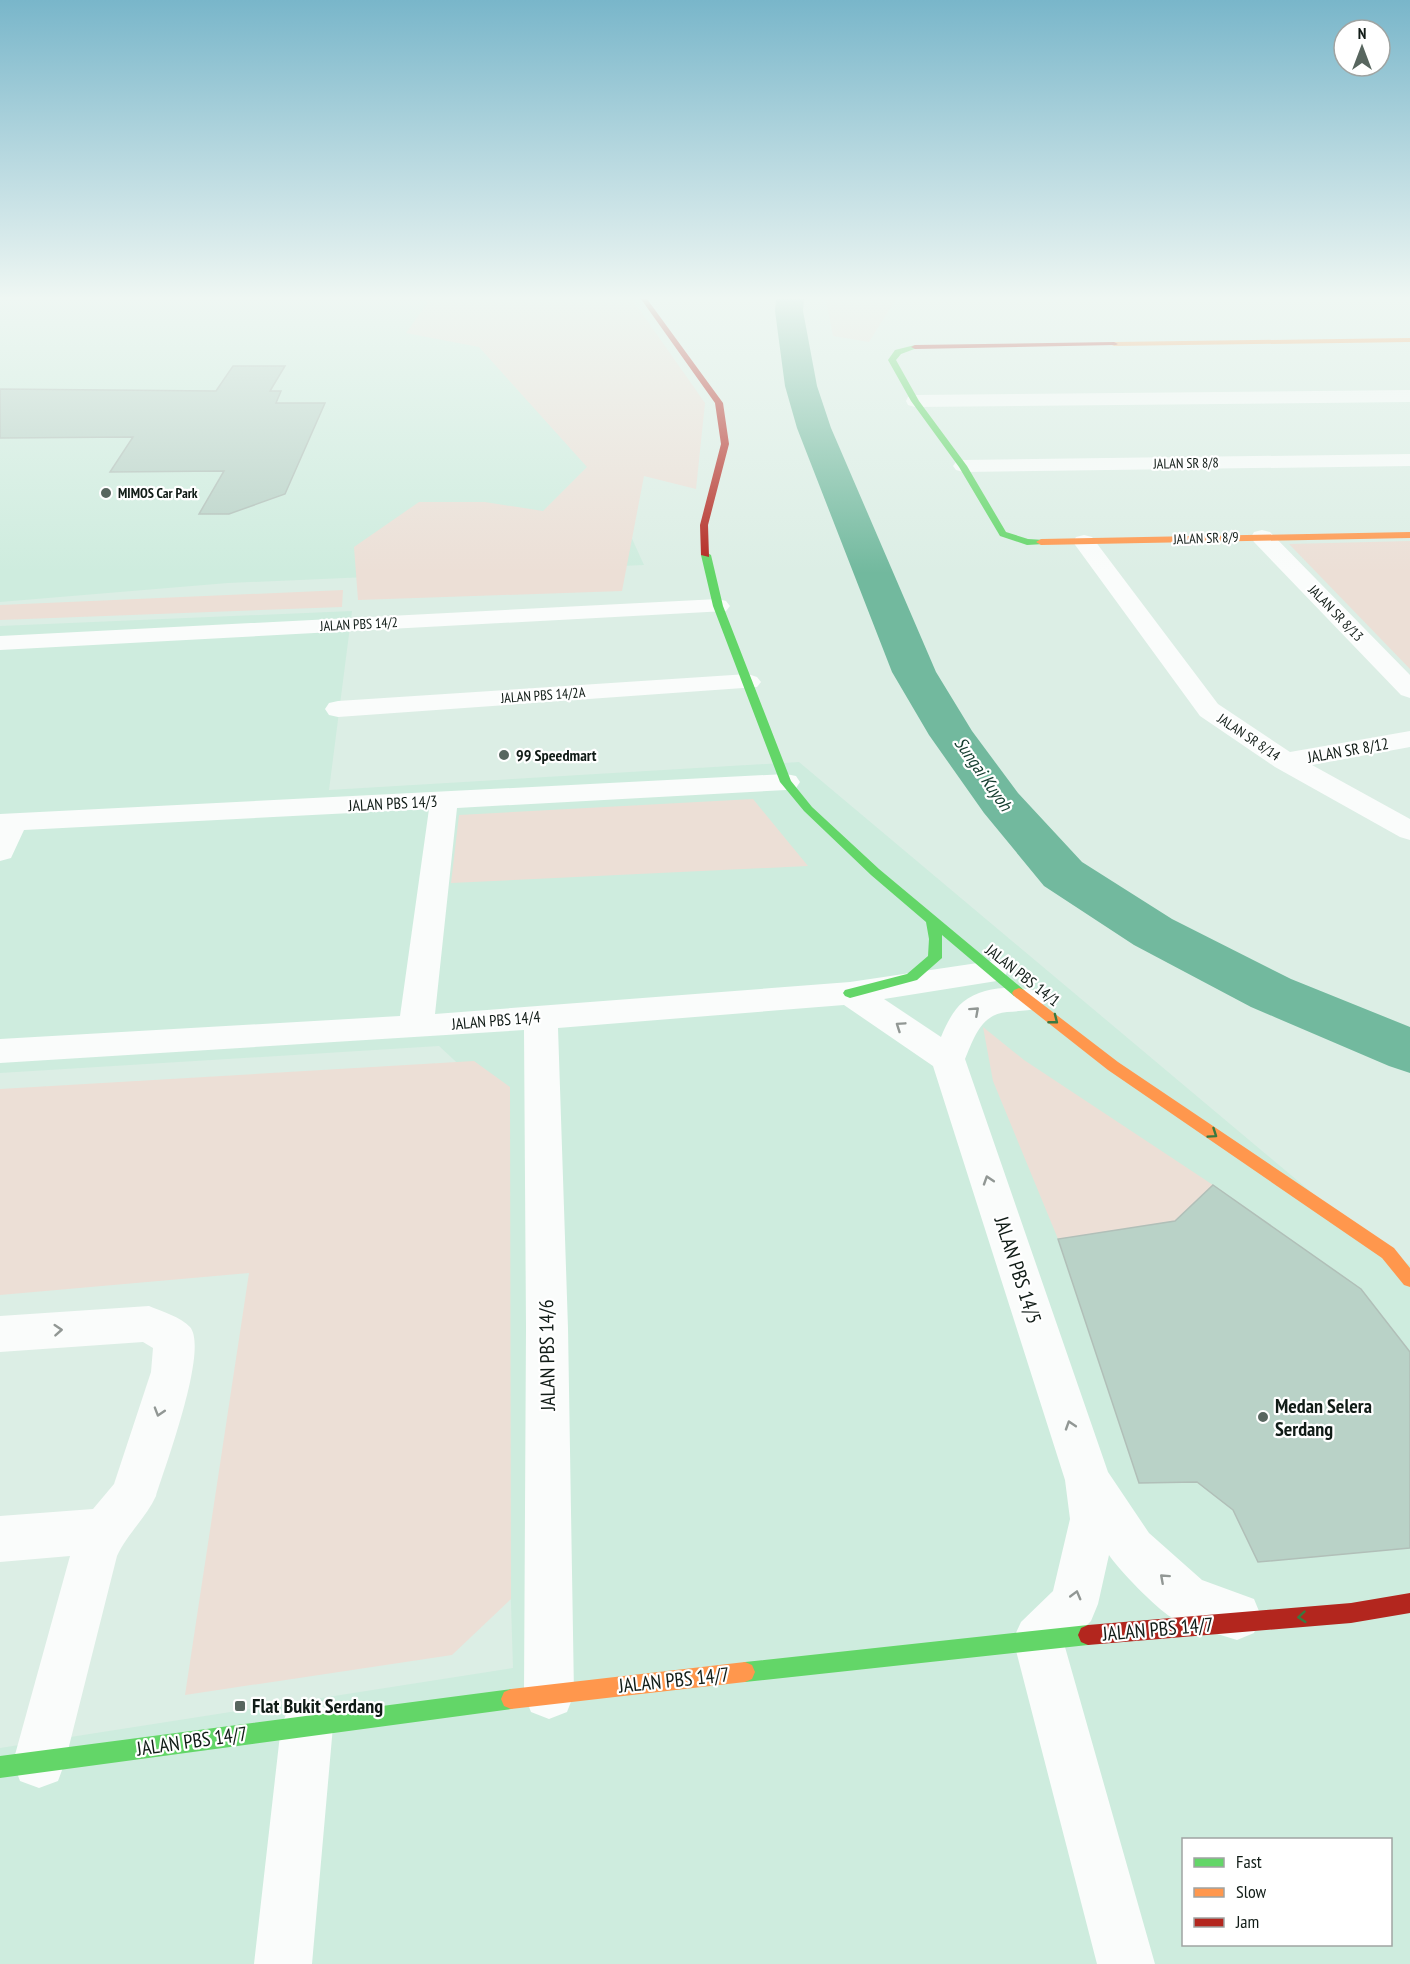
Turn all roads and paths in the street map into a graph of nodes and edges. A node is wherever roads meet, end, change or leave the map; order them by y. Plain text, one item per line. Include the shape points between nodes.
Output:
1 (710, 391) edge
2 (909, 391) edge
3 (1410, 396) edge
4 (915, 401) junction
5 (1410, 460) edge
6 (963, 466) junction
7 (1410, 535) edge
8 (1262, 537) junction
9 (1084, 542) junction
10 (718, 606) junction
11 (0, 643) edge
12 (748, 682) junction
13 (1410, 690) edge
14 (338, 709) dead end
15 (1410, 739) edge
16 (1285, 761) junction
17 (786, 782) junction
18 (444, 800) junction
19 (6, 823) edge
20 (1410, 831) edge
21 (0, 852) edge
22 (932, 920) junction
23 (991, 972) junction
24 (850, 993) junction
25 (1028, 1000) junction
26 (541, 1017) junction
27 (416, 1026) junction
28 (0, 1051) edge
29 (948, 1059) junction
30 (1403, 1263) edge
31 (0, 1334) edge
32 (1088, 1480) junction
33 (105, 1530) junction
34 (0, 1539) edge
35 (1410, 1603) edge
36 (1351, 1613) junction
37 (1253, 1621) junction
38 (1410, 1627) edge
39 (1038, 1639) junction
40 (549, 1694) junction
41 (307, 1726) junction
42 (19, 1765) edge
43 (283, 1964) edge
44 (1126, 1964) edge

1 - 10 street, JALAN PBS 14/1 via 719,403 725,444 704,525 706,559
2 - 4 street
3 - 4 street
4 - 6 street
5 - 6 street, JALAN SR 8/8
6 - 9 street, JALAN SR 8/9 via 1003,534 1027,542
7 - 8 street, JALAN SR 8/9
8 - 9 street, JALAN SR 8/9
8 - 13 street, JALAN SR 8/13
9 - 16 street, JALAN SR 8/14 via 1209,710
10 - 11 street, JALAN PBS 14/2
10 - 12 street, JALAN PBS 14/1
12 - 14 street, JALAN PBS 14/2A
12 - 17 street, JALAN PBS 14/1
15 - 16 street, JALAN SR 8/12
16 - 20 street, JALAN SR 8/14
17 - 18 street, JALAN PBS 14/3
17 - 22 street, JALAN PBS 14/1 via 816,817
18 - 19 street, JALAN PBS 14/3
18 - 27 street
19 - 21 street
22 - 23 street, JALAN PBS 14/1
22 - 24 street via 935,958 912,977
23 - 24 street, JALAN PBS 14/4
23 - 25 street, JALAN PBS 14/1
24 - 26 street, JALAN PBS 14/4
29 -> 24 street
29 -> 25 street via 965,1021 978,1006 996,1000
25 -> 30 street, JALAN PBS 14/1 via 1113,1066
26 - 27 street, JALAN PBS 14/4
26 - 40 street, JALAN PBS 14/6
27 - 28 street, JALAN PBS 14/4
32 -> 29 street, JALAN PBS 14/5
31 -> 33 street via 149,1324 175,1340 172,1372 133,1496
37 -> 32 street via 1187,1599 1132,1549
39 -> 32 street via 1074,1604 1093,1519
33 - 34 street
33 - 42 street via 94,1554 76,1623
35 - 36 street, JALAN PBS 14/7
36 -> 37 street, JALAN PBS 14/7
36 - 38 street, JALAN PBS 14/7
37 - 39 street, JALAN PBS 14/7
39 - 40 street, JALAN PBS 14/7
39 - 44 street
40 - 41 street, JALAN PBS 14/7
41 - 42 street, JALAN PBS 14/7
41 - 43 street

